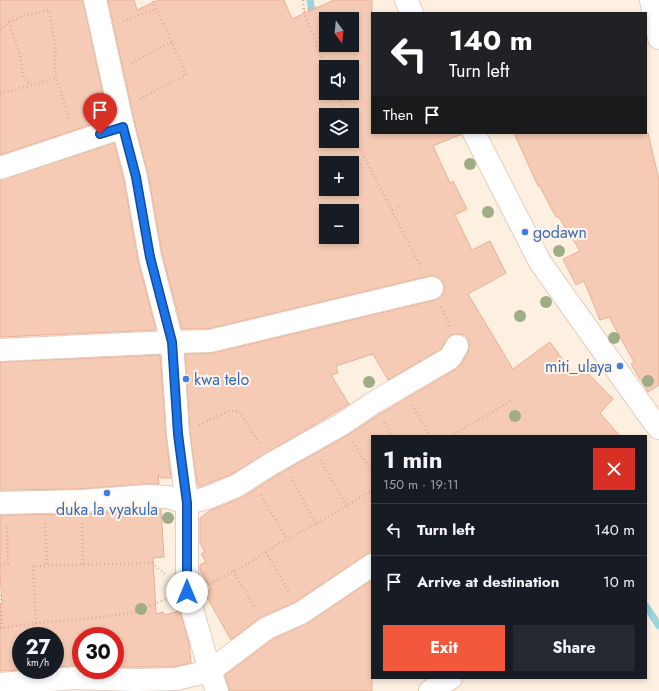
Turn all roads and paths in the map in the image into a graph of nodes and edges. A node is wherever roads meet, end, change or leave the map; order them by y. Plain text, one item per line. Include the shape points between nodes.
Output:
1 (95, 0) edge
2 (152, 0) edge
3 (303, 0) edge
4 (406, 0) edge
5 (652, 0) edge
6 (316, 7) dead end
7 (156, 9) junction
8 (304, 11) junction
9 (412, 12) edge
10 (8, 22) junction
11 (0, 30) edge
12 (102, 30) junction
13 (659, 38) edge
14 (172, 42) junction
15 (323, 60) edge
16 (112, 73) junction
17 (56, 78) junction
18 (32, 84) junction
19 (0, 94) edge
20 (139, 99) dead end
21 (123, 127) junction
22 (475, 134) edge
23 (77, 142) junction
24 (359, 148) edge
25 (0, 168) edge
26 (402, 205) dead end
27 (392, 210) junction
28 (432, 288) junction
29 (172, 342) junction
30 (457, 346) joint
31 (0, 350) edge
32 (402, 387) junction
33 (511, 401) dead end
34 (342, 424) junction
35 (659, 428) edge
36 (178, 434) junction
37 (429, 435) edge
38 (453, 435) edge
39 (309, 442) junction
40 (276, 461) junction
41 (371, 470) edge
42 (252, 476) junction
43 (82, 501) junction
44 (3, 502) edge
45 (44, 502) junction
46 (187, 503) junction
47 (347, 506) dead end
48 (316, 524) dead end
49 (287, 540) dead end
50 (266, 552) dead end
51 (47, 564) junction
52 (83, 564) junction
53 (0, 566) edge
54 (371, 566) edge
55 (233, 571) dead end
56 (187, 592) junction
57 (0, 595) edge
58 (301, 613) junction
59 (36, 623) dead end
60 (2, 628) dead end
61 (267, 628) junction
62 (449, 679) edge
63 (213, 681) edge
64 (0, 684) edge
65 (430, 691) edge

1 - 12 street
2 - 7 path
3 - 8 path
4 - 9 street
5 - 13 street
6 - 8 path
7 - 12 path
7 - 14 path
8 - 15 path
10 - 11 path
10 - 17 path via 49,10 56,49
10 - 18 path via 20,55 23,75 27,82
12 - 16 street
14 - 16 path
14 - 20 path via 186,75
16 - 21 street
17 - 18 path
17 - 23 path
18 - 19 path
21 - 23 street
21 - 29 street via 136,177 150,257
22 - 35 street via 540,262
23 - 25 street
24 - 27 path
26 - 27 path
27 - 28 path
28 - 29 street via 210,341
28 - 30 path
29 - 31 street
29 - 36 street
30 - 32 street via 450,358
32 - 34 street
32 - 37 path
33 - 38 path
34 - 39 street
34 - 41 path
36 - 40 path via 230,411 239,411
36 - 46 street
39 - 40 street
39 - 47 path
40 - 42 street
40 - 48 path
42 - 46 street via 236,486
42 - 49 path
43 - 45 street
43 - 46 street via 147,496 168,497
43 - 52 path
44 - 45 street
44 - 53 path via 8,564
45 - 51 path
46 - 56 street
50 - 58 path
51 - 52 path
51 - 59 path via 33,566
52 - 56 path via 152,563
54 - 58 street
55 - 61 path
56 - 63 street
57 - 60 path
58 - 61 street
61 - 63 street
62 - 65 street
63 - 64 street via 74,678

